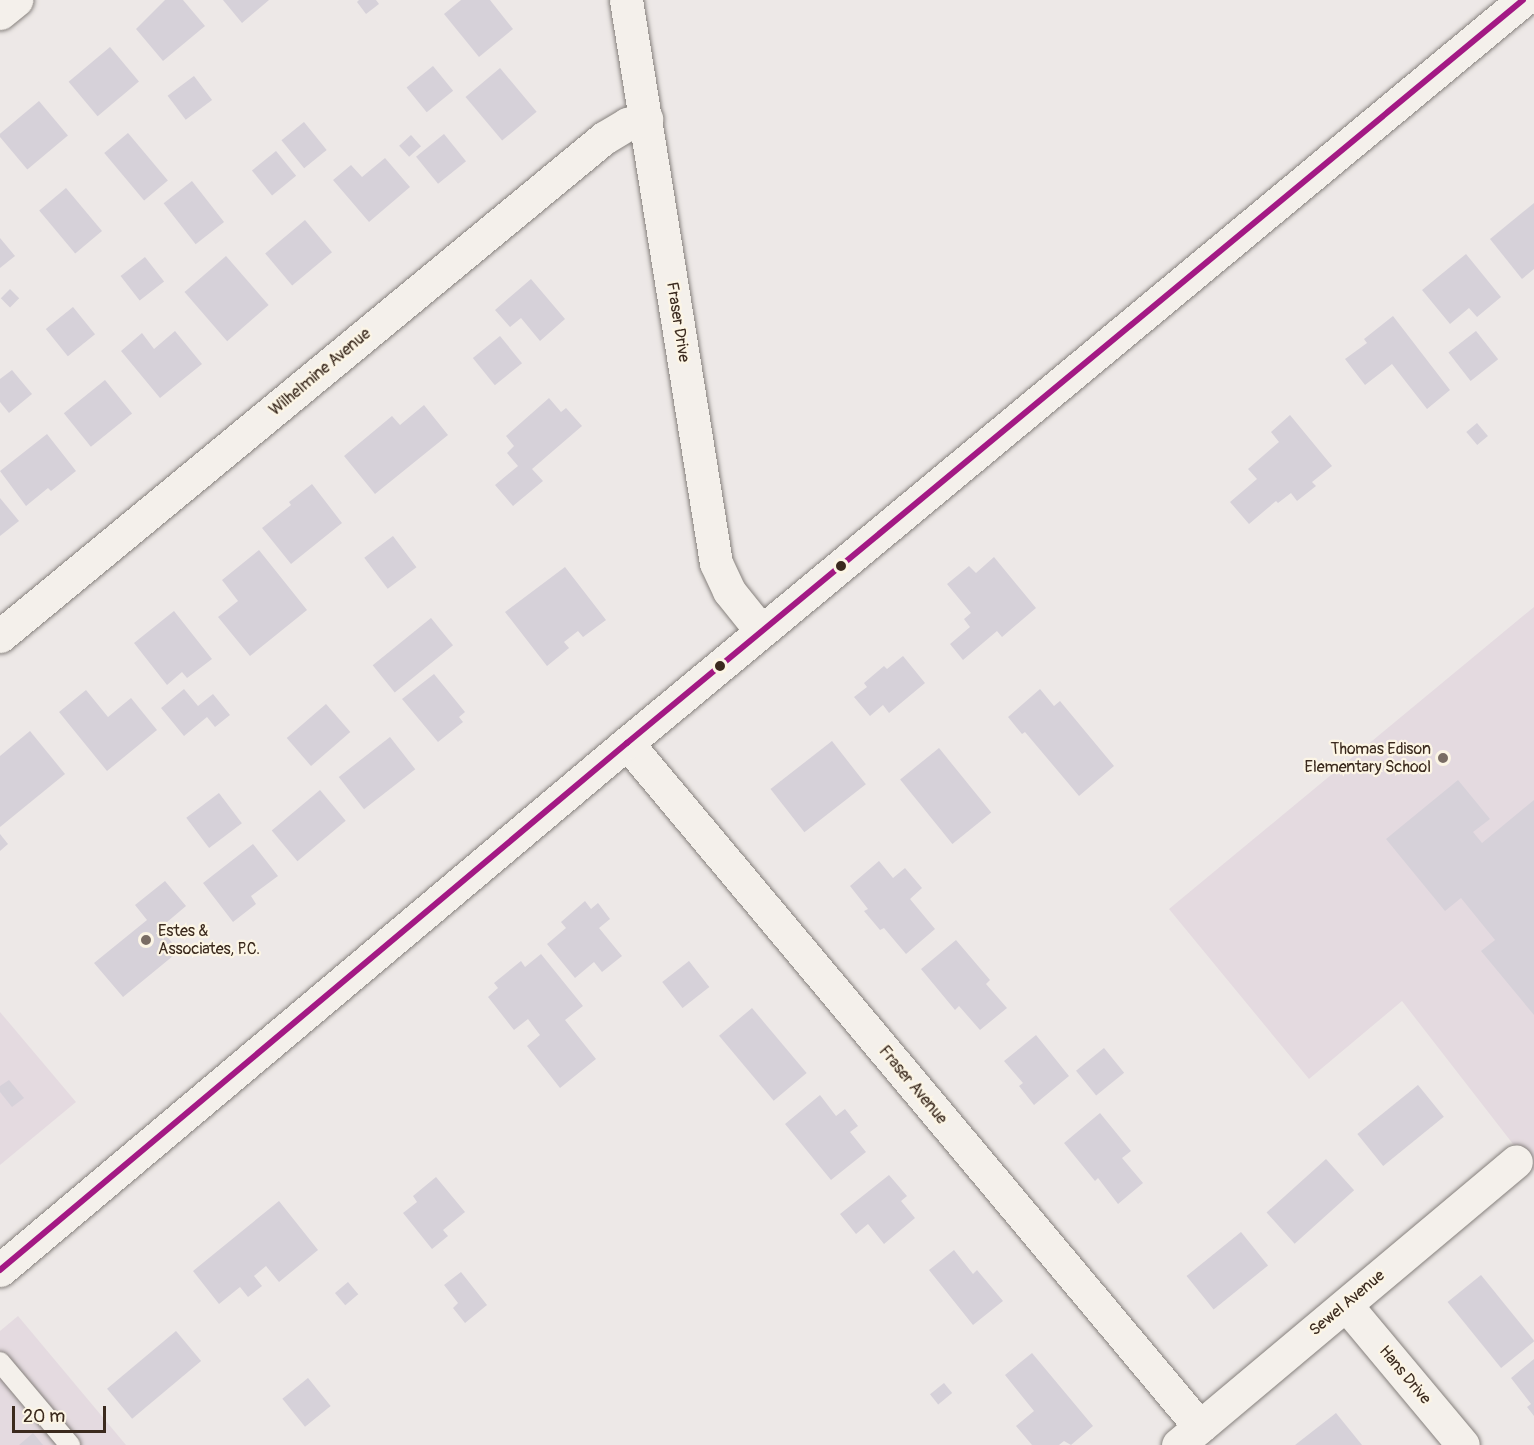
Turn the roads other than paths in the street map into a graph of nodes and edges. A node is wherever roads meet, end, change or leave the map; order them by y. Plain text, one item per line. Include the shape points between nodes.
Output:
1 (16, 0) edge
2 (626, 0) edge
3 (1523, 0) edge
4 (0, 13) edge
5 (646, 119) junction
6 (761, 631) junction
7 (0, 636) edge
8 (627, 743) junction
9 (1516, 1161) dead end
10 (0, 1270) edge
11 (1346, 1305) junction
12 (0, 1362) edge
13 (1189, 1436) edge
14 (70, 1445) edge
15 (1463, 1445) edge

1 - 4 street
2 - 5 street, Fraser Drive
3 - 6 street
5 - 6 street, Fraser Drive via 716,563 729,591
5 - 7 street, Wilhelmine Avenue via 627,123 604,138
6 - 8 street
8 - 10 street
8 - 13 street, Fraser Avenue
9 - 11 street, Sewel Avenue
11 - 13 street, Sewel Avenue
11 - 15 street, Hans Drive
12 - 14 lane

